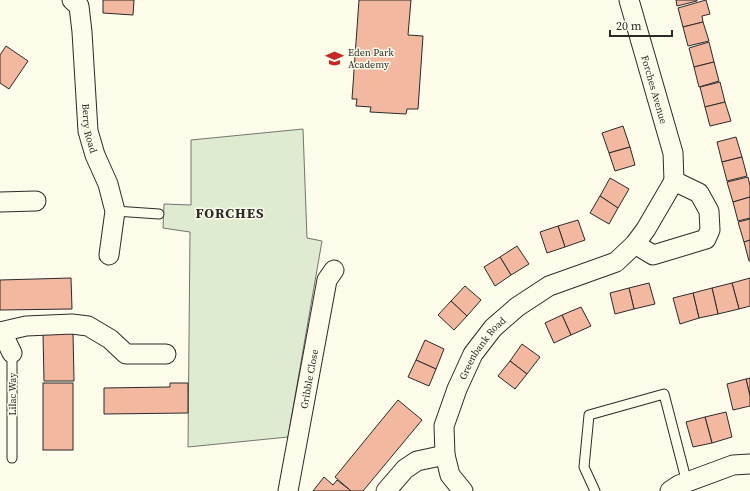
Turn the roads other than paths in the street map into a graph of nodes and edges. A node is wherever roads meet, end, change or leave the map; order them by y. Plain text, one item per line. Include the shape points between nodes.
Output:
1 (72, 0) edge
2 (628, 0) edge
3 (674, 181) junction
4 (36, 201) dead end
5 (0, 202) edge
6 (115, 211) junction
7 (158, 214) dead end
8 (635, 244) junction
9 (109, 255) dead end
10 (334, 270) dead end
11 (1, 332) edge
12 (12, 352) joint
13 (166, 354) dead end
14 (445, 455) junction
15 (12, 458) dead end
16 (750, 464) edge
17 (678, 487) edge
18 (288, 491) edge
19 (386, 491) edge
20 (463, 491) edge
21 (595, 491) edge

1 - 6 street, Berry Road via 79,6 88,131 108,184
2 - 3 street, Forches Avenue via 673,153
3 - 8 street, Greenbank Road
3 - 8 street via 699,194 709,211 710,230 706,239 653,255
4 - 5 street
6 - 7 lane
6 - 9 street, Berry Road
8 - 14 street, Greenbank Road via 616,262 549,286 517,307 493,328 473,354 457,388 444,426
10 - 18 street, Gribble Close via 327,280
11 - 12 street, Lilac Way
11 - 13 street, Lilac Way via 26,326 88,326 110,338 126,354
12 - 15 lane, Lilac Way
14 - 19 street via 417,461 405,469
14 - 20 street, Greenbank Road via 450,475
16 - 17 street via 733,465
17 - 21 lane via 664,394 589,415 584,467

